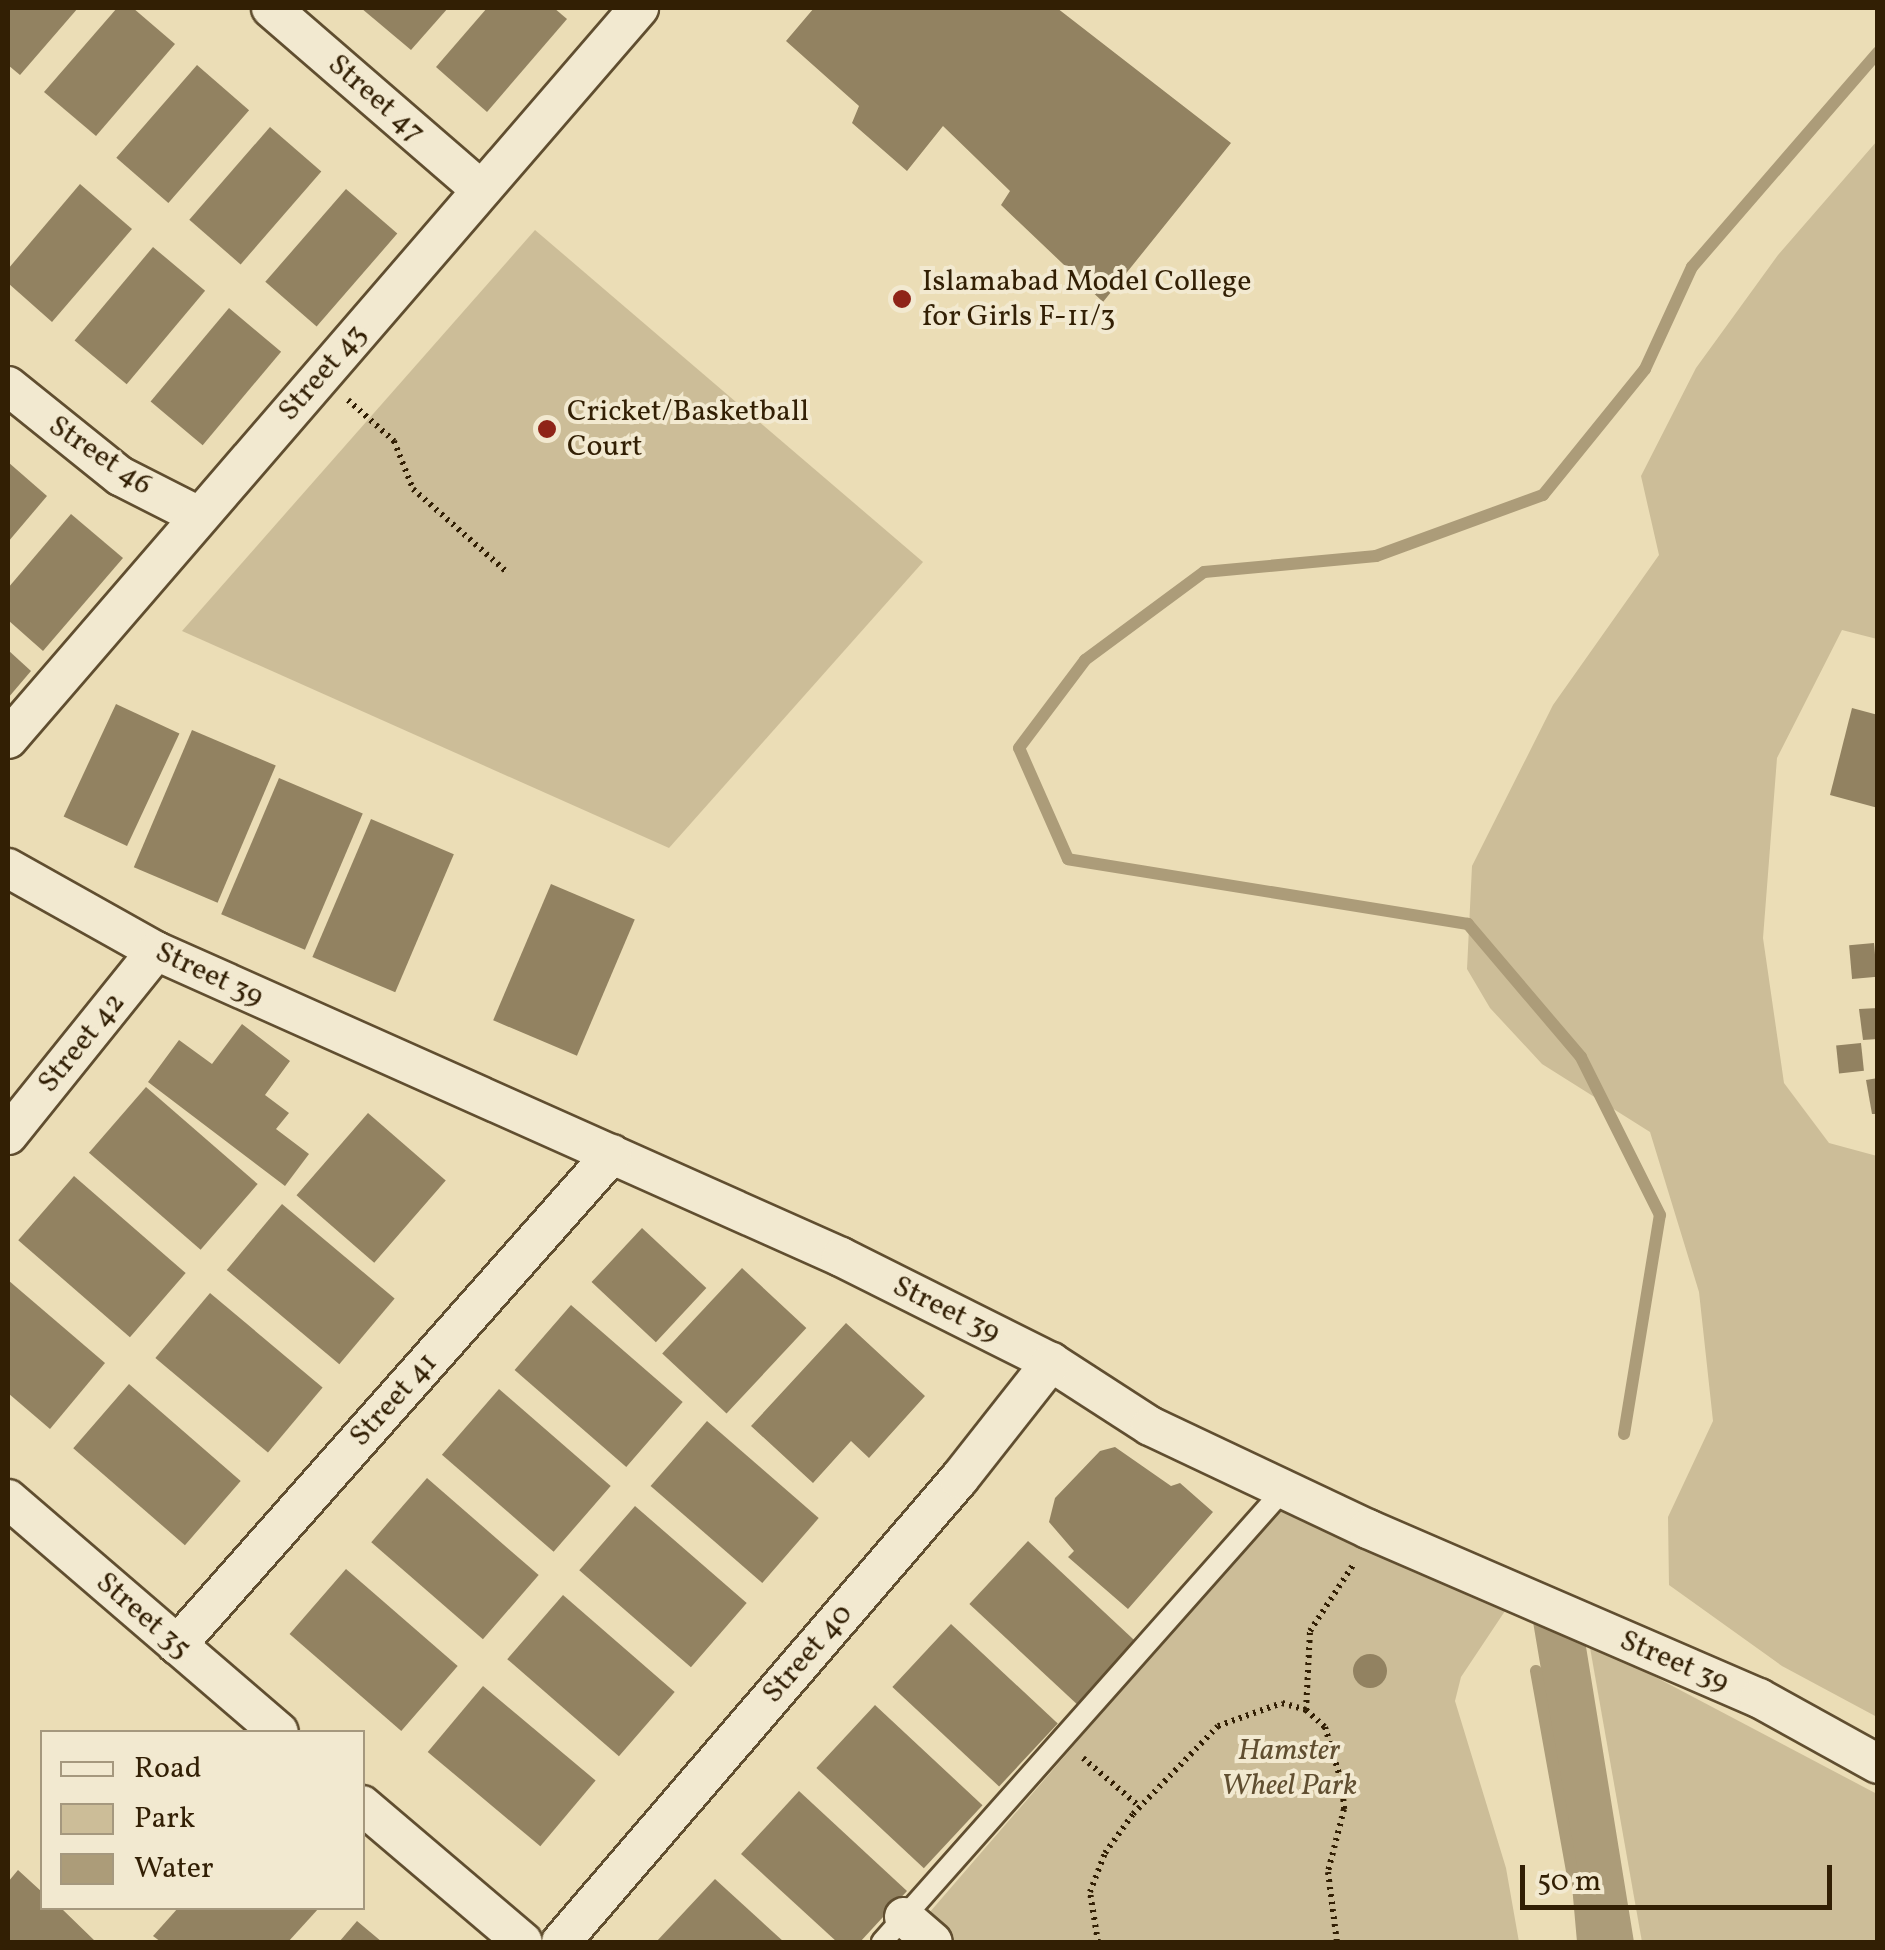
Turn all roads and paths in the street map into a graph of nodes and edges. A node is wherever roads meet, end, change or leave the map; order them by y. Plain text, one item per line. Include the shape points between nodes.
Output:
1 (271, 8) edge
2 (639, 8) edge
3 (481, 190) junction
4 (320, 376) junction
5 (8, 386) edge
6 (200, 516) junction
7 (508, 573) dead end
8 (8, 739) edge
9 (8, 868) edge
10 (156, 951) junction
11 (8, 1135) edge
12 (612, 1154) junction
13 (1051, 1362) junction
14 (1284, 1489) junction
15 (8, 1499) edge
16 (1368, 1529) junction
17 (177, 1645) junction
18 (1306, 1710) junction
19 (277, 1730) edge
20 (1062, 1740) junction
21 (1878, 1764) edge
22 (1140, 1806) junction
23 (365, 1807) edge
24 (893, 1930) edge
25 (523, 1942) edge
26 (561, 1942) edge
27 (933, 1942) edge
28 (1098, 1942) edge
29 (1338, 1942) edge

1 - 3 street, Street 47
2 - 3 street, Street 43
3 - 4 street, Street 43
4 - 6 street, Street 43
4 - 7 path via 394,440 413,490
5 - 6 street, Street 46 via 120,476
6 - 8 street, Street 43
9 - 10 street, Street 39
10 - 11 street, Street 42
10 - 12 street, Street 39
12 - 13 street, Street 39
12 - 17 street, Street 41
13 - 14 street, Street 39 via 1150,1426
13 - 26 street, Street 40 via 960,1479
14 - 16 street, Street 39
14 - 20 lane
15 - 17 street, Street 35
16 - 18 path via 1354,1565 1310,1631
16 - 21 street, Street 39 via 1759,1698
17 - 19 street, Street 35
18 - 22 path via 1272,1704 1228,1720 1187,1753
18 - 29 path via 1329,1736 1344,1799 1328,1872
20 - 22 path
20 - 24 lane
22 - 28 path via 1094,1878 1089,1900
23 - 25 street
24 - 27 street

